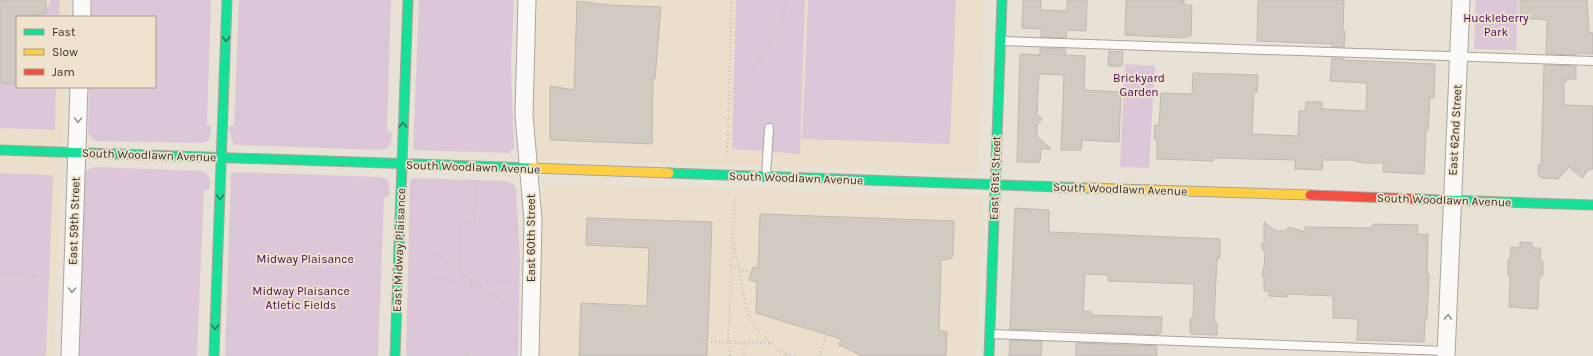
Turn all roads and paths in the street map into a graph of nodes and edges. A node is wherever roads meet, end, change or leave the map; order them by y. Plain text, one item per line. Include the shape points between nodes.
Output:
1 (82, 0) edge
2 (227, 0) edge
3 (408, 0) edge
4 (527, 0) edge
5 (732, 0) edge
6 (787, 0) edge
7 (1002, 0) edge
8 (1461, 0) edge
9 (82, 16) edge
10 (1000, 41) junction
11 (1458, 56) junction
12 (1593, 61) edge
13 (79, 88) edge
14 (729, 92) junction
15 (769, 128) dead end
16 (0, 150) edge
17 (77, 153) junction
18 (727, 156) dead end
19 (222, 158) junction
20 (403, 164) junction
21 (529, 169) junction
22 (766, 177) junction
23 (995, 185) junction
24 (476, 187) dead end
25 (734, 197) dead end
26 (1452, 201) junction
27 (1593, 205) edge
28 (733, 237) junction
29 (428, 249) dead end
30 (731, 266) junction
31 (738, 268) junction
32 (458, 271) junction
33 (751, 273) dead end
34 (0, 274) edge
35 (52, 276) dead end
36 (427, 279) dead end
37 (471, 280) junction
38 (516, 282) dead end
39 (515, 311) dead end
40 (830, 326) dead end
41 (989, 334) junction
42 (703, 342) dead end
43 (729, 342) junction
44 (744, 343) junction
45 (771, 343) junction
46 (1446, 354) edge
47 (786, 355) edge
48 (70, 356) edge
49 (214, 356) edge
50 (395, 356) edge
51 (467, 356) edge
52 (530, 356) edge
53 (730, 356) edge
54 (744, 356) edge
55 (797, 356) edge
56 (819, 356) edge
57 (989, 356) edge

1 - 9 street
2 -> 19 street
20 -> 3 street, East Midway Plaisance
4 - 21 street, East 60th Street via 524,115
5 - 14 path
6 - 14 path via 784,15 773,40 747,77
7 - 10 street, East 61st Street
8 - 11 street, East 62nd Street
10 - 11 lane
10 - 23 street, East 61st Street
11 - 12 lane
11 - 26 street, East 62nd Street
13 -> 17 street, East 59th Street
14 - 18 path
15 - 22 lane
16 - 17 street, South Woodlawn Avenue
17 - 19 street, South Woodlawn Avenue
17 -> 48 street, East 59th Street
19 - 20 street, South Woodlawn Avenue
19 -> 49 street
20 - 21 street, South Woodlawn Avenue
20 - 50 street, East Midway Plaisance
21 - 22 street, South Woodlawn Avenue
21 - 52 street, East 60th Street via 533,220
22 - 23 street, South Woodlawn Avenue
23 - 26 street, South Woodlawn Avenue
23 - 41 street, East 61st Street
24 - 32 path via 474,223 461,223
25 - 28 path
26 - 27 street, South Woodlawn Avenue
46 -> 26 street, East 62nd Street
28 - 30 path
28 - 31 path
29 - 32 path
30 - 31 path
30 - 43 path
31 - 33 path
31 - 45 path via 746,308 755,328
32 - 37 path
34 - 35 path
36 - 37 path
37 - 38 path
37 - 39 path
37 - 51 path
40 - 56 path
41 - 46 lane
41 - 57 street, East 61st Street
42 - 43 path
43 - 44 path
43 - 53 path
44 - 45 path
44 - 54 path
45 - 47 path
47 - 55 path

